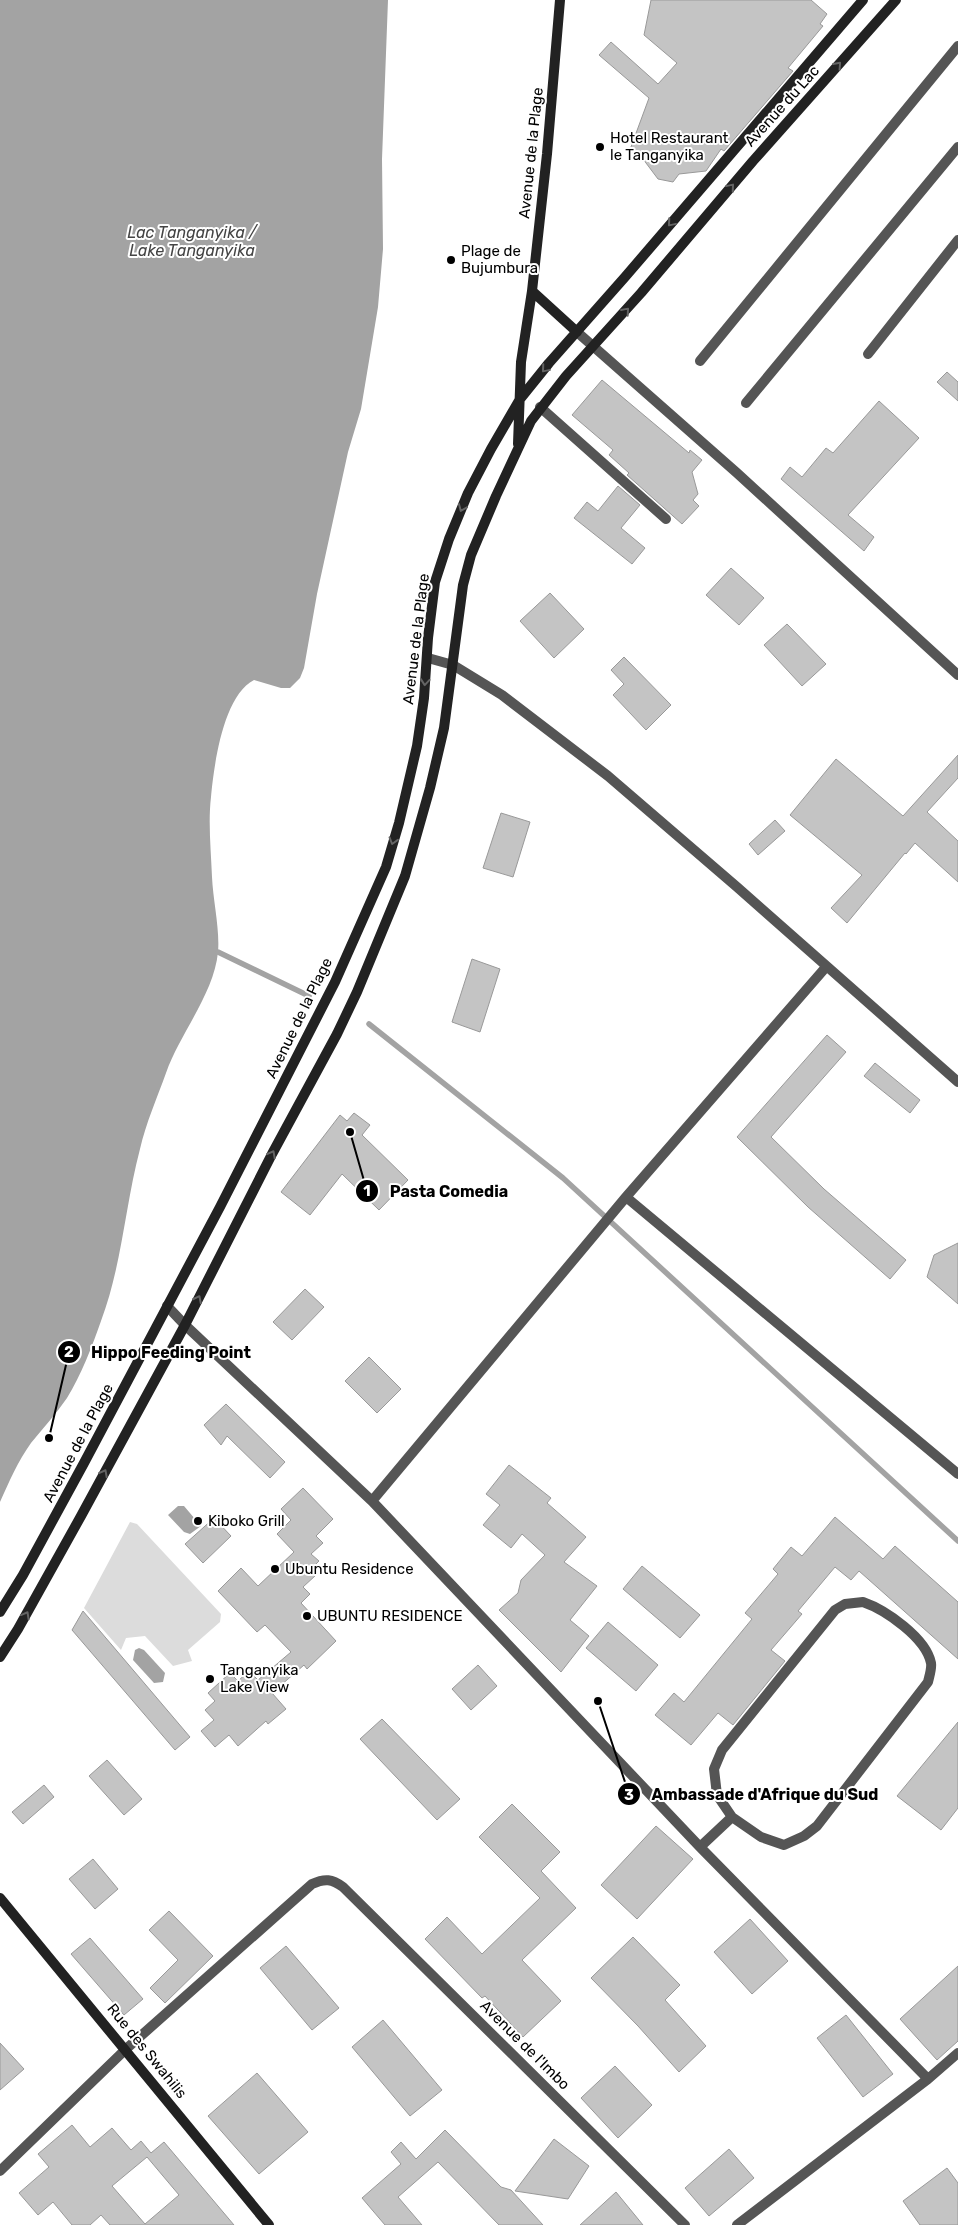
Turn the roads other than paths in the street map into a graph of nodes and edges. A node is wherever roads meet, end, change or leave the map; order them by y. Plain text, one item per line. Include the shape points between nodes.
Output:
1 (560, 0) edge
2 (863, 0) edge
3 (896, 0) edge
4 (958, 46) edge
5 (958, 147) edge
6 (958, 240) edge
7 (532, 291) junction
8 (577, 332) junction
9 (594, 347) junction
10 (868, 354) dead end
11 (700, 361) dead end
12 (520, 399) junction
13 (746, 402) dead end
14 (540, 408) junction
15 (518, 449) junction
16 (666, 519) dead end
17 (428, 658) junction
18 (453, 665) junction
19 (958, 674) edge
20 (826, 967) junction
21 (958, 1082) edge
22 (626, 1197) junction
23 (167, 1306) junction
24 (184, 1325) junction
25 (958, 1474) edge
26 (372, 1502) junction
27 (0, 1612) edge
28 (0, 1656) edge
29 (732, 1817) junction
30 (700, 1847) junction
31 (0, 1898) edge
32 (126, 2049) junction
33 (958, 2053) edge
34 (928, 2079) junction
35 (0, 2170) edge
36 (269, 2225) edge
37 (685, 2225) edge
38 (737, 2225) edge

1 - 7 main road, Avenue de la Plage
2 -> 8 main road, Avenue du Lac
9 -> 3 main road, Avenue du Lac
4 - 11 street
5 - 13 street
6 - 10 street
7 - 8 main road
7 - 12 main road, Avenue de la Plage via 520,362
8 - 9 street
8 -> 12 main road, Avenue de la Plage
9 - 14 main road, Avenue de la Plage
9 - 19 street
12 - 15 main road, Avenue de la Plage
12 -> 17 main road, Avenue de la Plage via 468,493 449,539 435,582
14 - 15 main road, Avenue de la Plage
14 - 16 street
15 - 18 main road, Avenue de la Plage via 471,556 463,585
17 - 18 street
17 -> 23 main road, Avenue de la Plage via 417,746 386,867 317,1018
18 - 20 street via 502,695 608,776
24 -> 18 main road, Avenue de la Plage via 337,1034 405,876 444,728
20 - 21 street
20 - 22 street
22 - 25 street
22 - 26 street
23 - 24 street
23 - 27 main road, Avenue de la Plage via 56,1515
24 - 26 street
28 -> 24 main road, Avenue de la Plage via 81,1516
26 - 30 street
29 - 29 street via 761,1837 784,1845 816,1826 928,1682 931,1664 918,1638 877,1607 863,1602 845,1604 835,1610 722,1750 714,1769 718,1795
29 - 30 street
30 - 34 street
31 - 32 main road, Rue des Swahilis
32 - 35 street
32 - 36 main road, Rue des Swahilis
32 - 37 street, Avenue de l'Imbo via 312,1884 323,1879 334,1880
33 - 34 street
34 - 38 street

